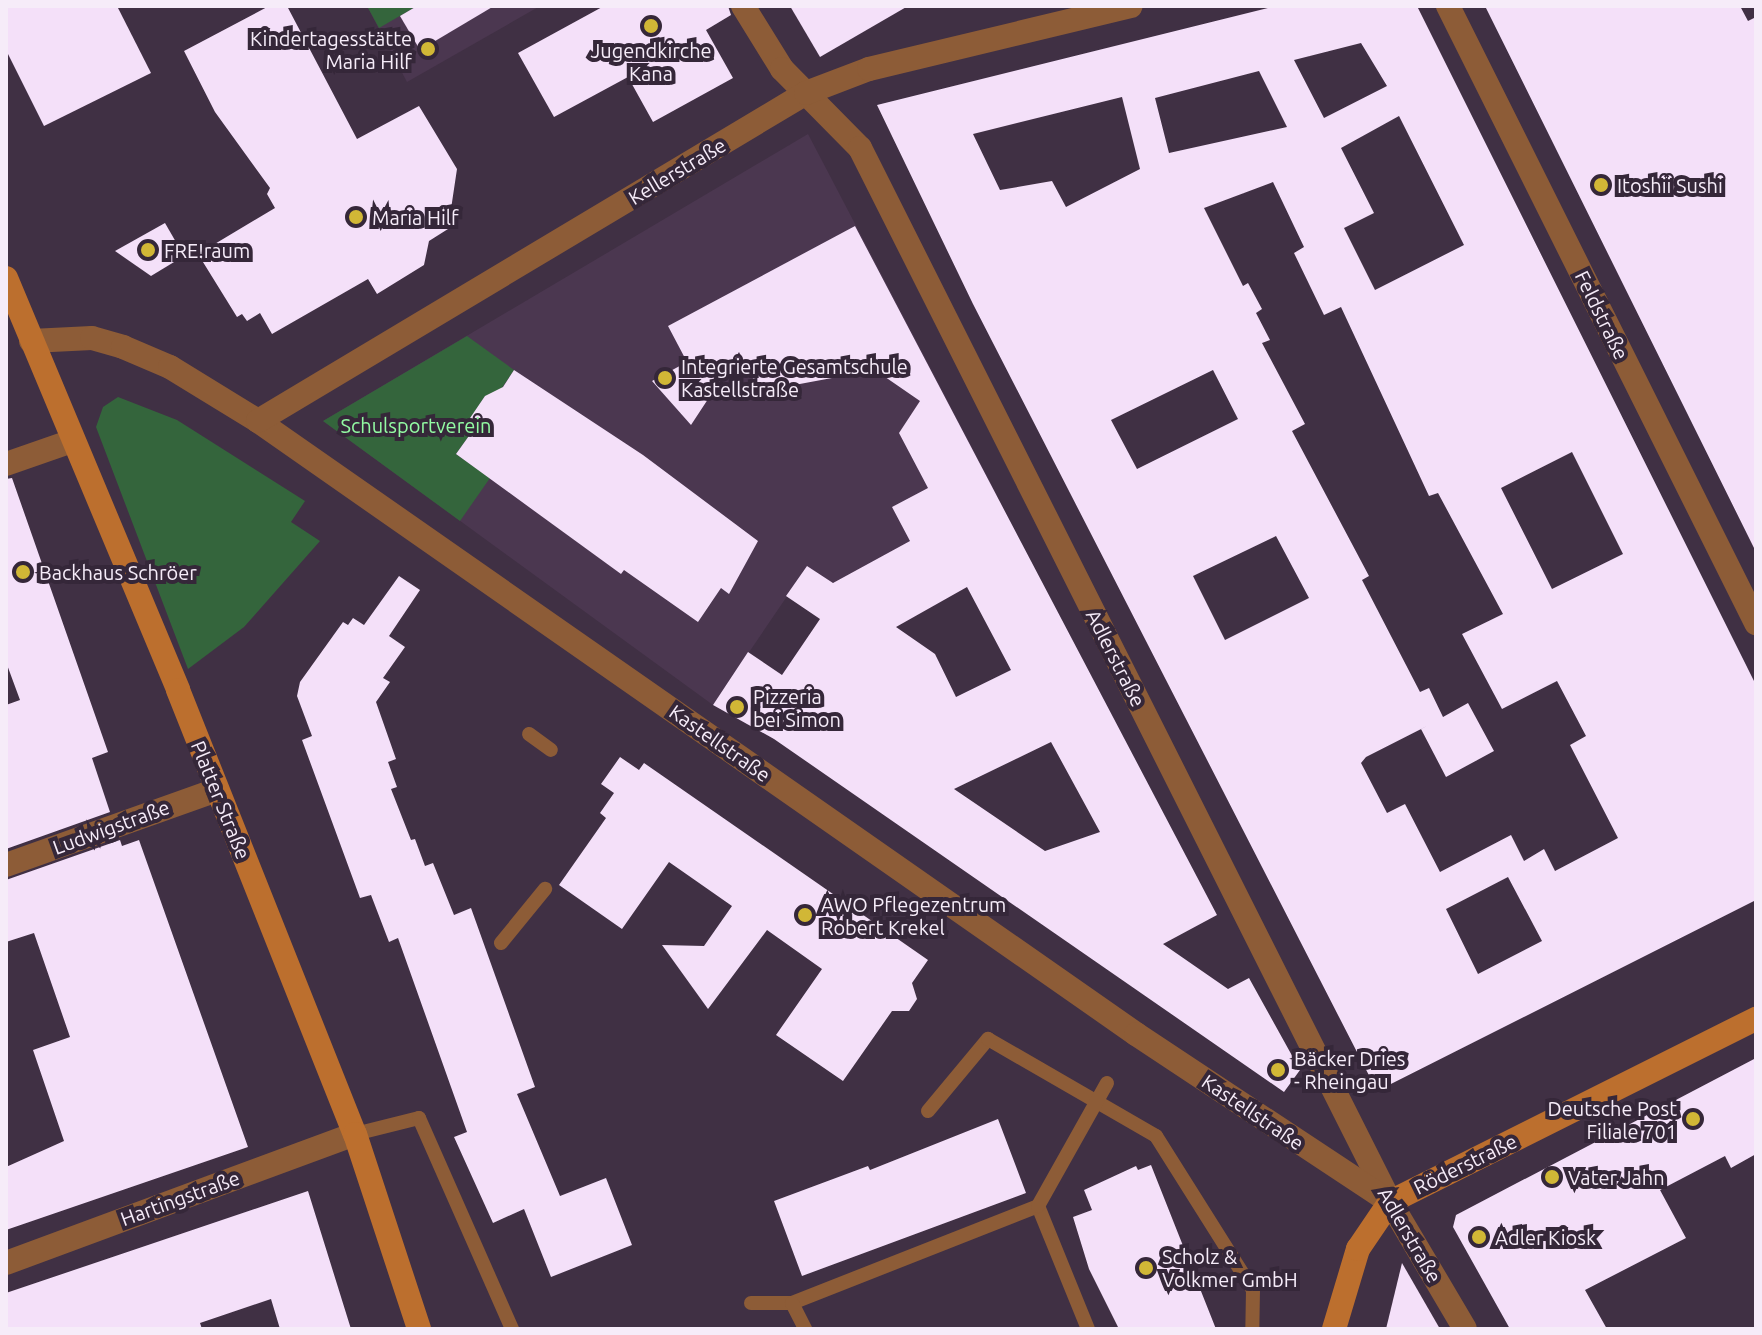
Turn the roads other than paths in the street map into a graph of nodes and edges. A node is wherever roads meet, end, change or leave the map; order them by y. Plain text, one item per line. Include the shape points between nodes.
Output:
1 (743, 6) edge
2 (1131, 6) edge
3 (1448, 6) edge
4 (806, 93) junction
5 (6, 278) edge
6 (31, 341) junction
7 (258, 421) junction
8 (72, 441) junction
9 (6, 464) edge
10 (1756, 623) edge
11 (529, 734) dead end
12 (551, 750) dead end
13 (217, 790) junction
14 (6, 865) edge
15 (545, 889) dead end
16 (501, 943) dead end
17 (1756, 1019) edge
18 (1107, 1083) dead end
19 (1097, 1102) junction
20 (928, 1111) dead end
21 (355, 1134) junction
22 (1390, 1202) junction
23 (1038, 1206) junction
24 (6, 1263) edge
25 (751, 1303) dead end
26 (792, 1303) junction
27 (419, 1329) edge
28 (512, 1329) edge
29 (805, 1329) edge
30 (1088, 1329) edge
31 (1252, 1329) edge
32 (1334, 1329) edge
33 (1465, 1329) edge

1 - 4 street, Adlerstraße via 772,57
2 - 4 street, Kellerstraße via 869,69
3 - 10 street, Feldstraße
4 - 7 street, Kellerstraße
4 - 22 street, Adlerstraße via 860,148
5 - 6 main road, Platter Straße
6 - 7 street, Kastellstraße via 92,338 123,347 170,367
6 - 8 main road, Platter Straße
7 - 22 street, Kastellstraße via 1136,1034
8 - 9 street
8 - 13 main road, Platter Straße
11 - 12 lane
13 - 14 street, Ludwigstraße
13 - 21 main road, Platter Straße
15 - 16 lane
17 - 22 main road, Röderstraße
18 - 19 lane
19 - 20 lane via 988,1039
19 - 23 lane
19 - 31 lane via 1156,1136 1253,1290
21 - 24 street, Hartingstraße
21 - 27 main road, Platter Straße
21 - 28 lane via 419,1118
22 - 32 main road via 1358,1249
22 - 33 street, Adlerstraße
23 - 26 lane
23 - 30 lane
25 - 26 lane
26 - 29 lane

